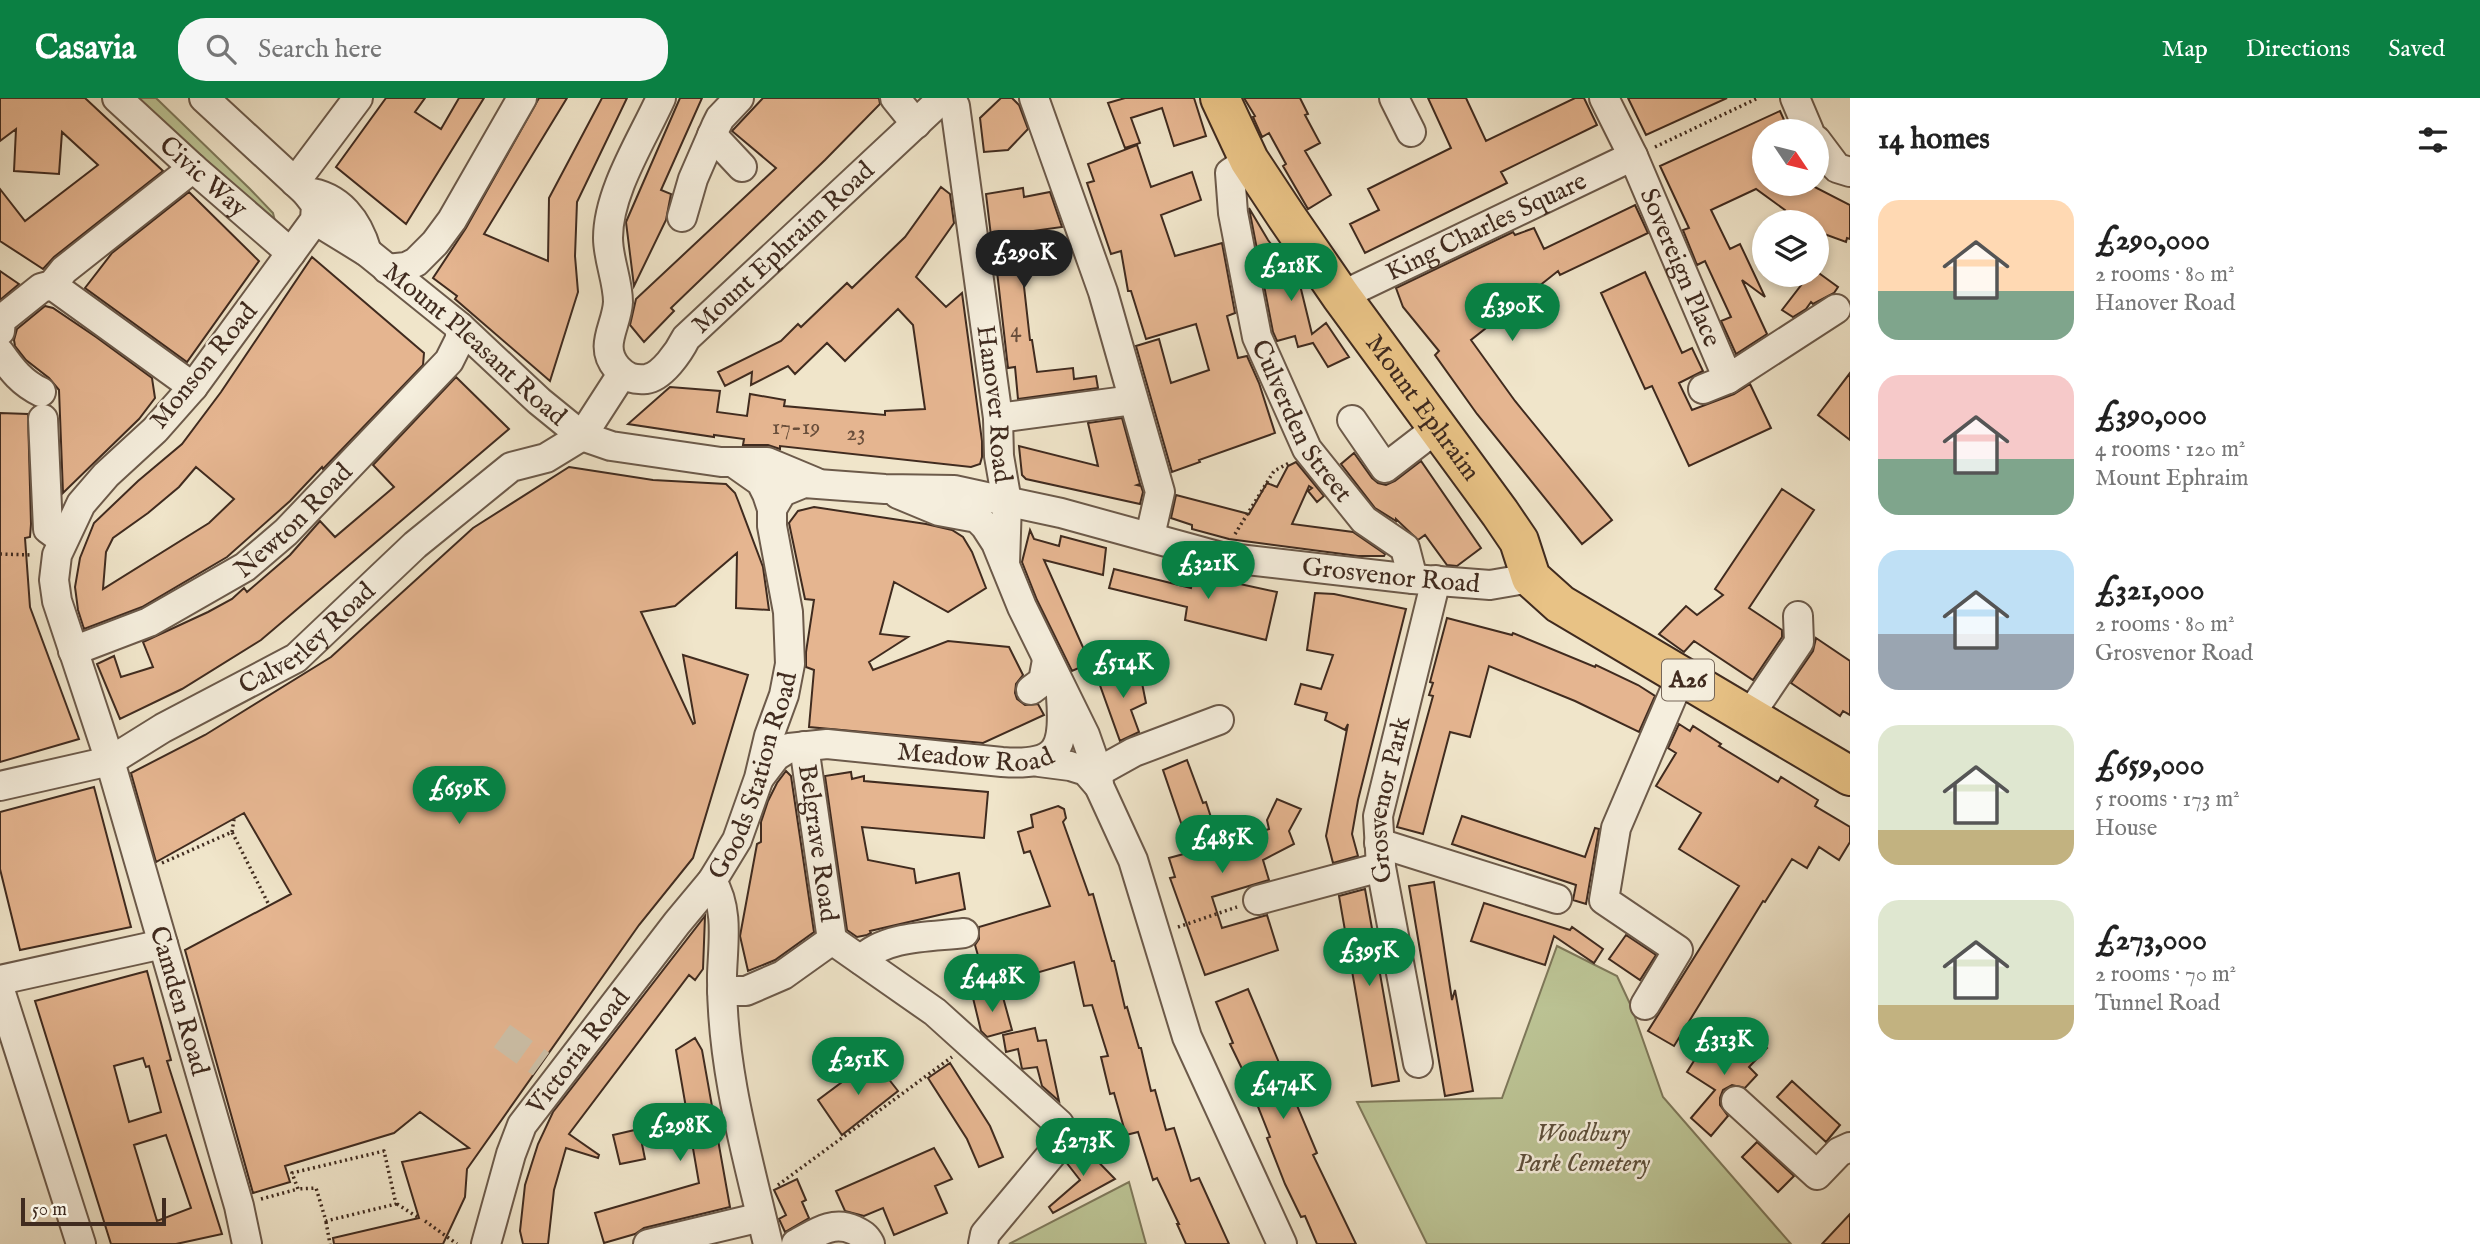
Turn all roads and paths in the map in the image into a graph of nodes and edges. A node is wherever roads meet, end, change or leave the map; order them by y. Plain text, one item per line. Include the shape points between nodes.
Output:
1 (117, 98) edge
2 (204, 98) edge
3 (358, 98) edge
4 (522, 98) edge
5 (661, 98) edge
6 (739, 98) edge
7 (895, 98) edge
8 (943, 98) edge
9 (950, 98) edge
10 (1034, 98) edge
11 (1220, 98) edge
12 (1394, 98) edge
13 (1604, 98) edge
14 (1758, 98) edge
15 (1795, 98) edge
16 (1805, 119) edge
17 (916, 124) junction
18 (1411, 132) dead end
19 (712, 135) junction
20 (1633, 156) junction
21 (1829, 157) edge
22 (1249, 160) junction
23 (742, 167) dead end
24 (193, 168) junction
25 (1850, 172) edge
26 (301, 187) junction
27 (682, 217) dead end
28 (315, 220) junction
29 (291, 253) junction
30 (377, 260) junction
31 (52, 285) junction
32 (1341, 296) junction
33 (1836, 309) dead end
34 (0, 324) edge
35 (460, 327) junction
36 (0, 353) edge
37 (622, 374) junction
38 (193, 387) junction
39 (1133, 400) junction
40 (998, 418) junction
41 (1352, 421) dead end
42 (1437, 428) junction
43 (582, 436) junction
44 (1307, 449) junction
45 (1000, 460) junction
46 (734, 463) junction
47 (815, 482) junction
48 (885, 489) junction
49 (954, 490) junction
50 (1007, 502) junction
51 (772, 509) junction
52 (1049, 510) junction
53 (1150, 536) junction
54 (60, 547) junction
55 (0, 554) edge
56 (1221, 557) junction
57 (1005, 565) junction
58 (1531, 578) junction
59 (1424, 579) junction
60 (1798, 616) dead end
61 (74, 652) junction
62 (1047, 660) junction
63 (1681, 676) junction
64 (1060, 686) junction
65 (1031, 690) dead end
66 (784, 695) junction
67 (1749, 716) junction
68 (1219, 720) dead end
69 (816, 745) junction
70 (110, 761) junction
71 (1039, 762) junction
72 (1850, 776) edge
73 (759, 778) junction
74 (1099, 779) junction
75 (0, 786) edge
76 (234, 819) dead end
77 (232, 832) junction
78 (1380, 855) junction
79 (142, 873) junction
80 (712, 881) junction
81 (1557, 899) dead end
82 (1258, 900) joint
83 (269, 905) dead end
84 (964, 933) dead end
85 (1154, 935) junction
86 (832, 940) junction
87 (163, 944) junction
88 (861, 960) junction
89 (0, 980) edge
90 (0, 989) edge
91 (722, 991) junction
92 (1645, 1005) dead end
93 (971, 1044) junction
94 (1418, 1063) dead end
95 (1736, 1101) dead end
96 (1850, 1146) edge
97 (299, 1189) junction
98 (256, 1201) dead end
99 (396, 1204) junction
100 (419, 1218) dead end
101 (326, 1221) junction
102 (425, 1221) dead end
103 (762, 1222) edge
104 (80, 1244) edge
105 (247, 1244) edge
106 (330, 1244) edge
107 (457, 1244) edge
108 (486, 1244) edge
109 (648, 1244) edge
110 (796, 1244) edge
111 (870, 1244) edge
112 (983, 1244) edge
113 (1282, 1244) edge

1 - 24 street, Civic Way
2 - 26 street, Mount Pleasant Road
3 - 26 street
4 - 30 street via 435,243 406,267
5 - 37 street via 614,199 608,238 618,303 607,343 611,361
6 - 19 street via 720,118
7 - 17 street
8 - 17 street, Mount Ephraim Road
9 - 40 street, Hanover Road via 955,106
10 - 39 street via 1103,292
11 - 22 highway, Mount Ephraim
12 - 18 street
13 - 20 street, Sovereign Place
14 - 20 path
15 - 16 street
17 - 37 street, Mount Ephraim Road via 686,338 678,355 651,378 635,380
19 - 23 street
19 - 27 street
20 - 32 street, King Charles Square
20 - 33 street, Sovereign Place via 1716,384
21 - 25 street via 1838,168
22 - 32 highway, Mount Ephraim
22 - 44 street, Culverden Street via 1230,173 1233,214 1257,337
24 - 29 street, Civic Way
24 - 31 street via 64,270
26 - 28 street, Mount Pleasant Road via 316,205
26 - 30 street, Mount Pleasant Road via 347,212
28 - 29 street, Monson Road
28 - 30 street, Mount Pleasant Road
29 - 38 street, Monson Road
30 - 35 street, Mount Pleasant Road
31 - 34 street via 41,288
31 - 38 street
32 - 42 highway, Mount Ephraim
35 - 43 street, Mount Pleasant Road
35 - 61 street, Newton Road via 460,339 449,361 286,532 245,567 149,622
36 - 54 street via 42,405 48,529
37 - 43 street
38 - 54 street, Monson Road via 81,504
39 - 40 street
39 - 53 street via 1160,492
40 - 45 street, Hanover Road
41 - 42 street via 1385,468
42 - 58 highway, Mount Ephraim via 1519,541
43 - 46 street, Grosvenor Road via 611,446
43 - 70 street, Calverley Road via 545,458 511,467 415,545 296,658
44 - 56 path via 1274,471
44 - 59 street, Culverden Street via 1364,520 1405,548
45 - 49 street, Grosvenor Road via 986,476
45 - 50 street, Hanover Road
46 - 47 street, Grosvenor Road via 767,462
46 - 51 street, Grosvenor Road via 761,482
47 - 48 street, Grosvenor Road
47 - 51 street, Grosvenor Road via 782,492
48 - 49 street, Grosvenor Road
48 - 57 street, Grosvenor Road via 939,511 977,518 996,543
49 - 50 street, Grosvenor Road
50 - 52 street, Grosvenor Road
50 - 57 street, Hanover Road
51 - 66 street, Goods Station Road via 788,611 790,664
52 - 53 street, Grosvenor Road
52 - 57 street via 1036,514 1015,532
53 - 56 street, Grosvenor Road
54 - 55 path
54 - 61 street, Monson Road via 54,580
56 - 59 street, Grosvenor Road
57 - 62 street, Grosvenor Road
58 - 59 street, Grosvenor Road via 1490,585
58 - 63 highway, A26 via 1560,604
59 - 78 street, Grosvenor Park via 1378,816
60 - 67 street via 1799,642
61 - 70 street, Monson Road
62 - 64 street, Grosvenor Road
62 - 65 street via 1043,681
63 - 67 highway, A26
63 - 92 street via 1616,828 1604,900 1678,950
64 - 71 street, Meadow Road via 1061,736 1054,752
64 - 74 street, Grosvenor Road via 1085,735
66 - 69 street, Meadow Road via 796,722
66 - 73 street, Goods Station Road
67 - 72 highway, A26
68 - 74 street via 1134,752
69 - 71 street, Meadow Road via 873,742 1002,762
69 - 73 street, Meadow Road via 789,748 776,756
69 - 86 street, Belgrave Road
70 - 75 street, Calverley Road
70 - 79 street, Camden Road
71 - 74 street via 1070,766
73 - 80 street, Goods Station Road via 737,841
74 - 85 street, Grosvenor Road via 1133,860
76 - 77 path
77 - 79 path
77 - 83 path
78 - 81 street
78 - 82 street
78 - 94 street, Grosvenor Park
79 - 87 street, Camden Road
80 - 91 street, Goods Station Road via 723,912
80 - 108 street, Victoria Road via 550,1071 511,1154
82 - 85 path
84 - 88 street via 894,943 870,951
85 - 113 street, Grosvenor Road via 1187,1037
86 - 88 street
86 - 91 street, Belgrave Road via 783,975 746,991
87 - 89 street
87 - 105 street, Camden Road
88 - 93 street via 935,1012
90 - 104 street
91 - 103 street, Goods Station Road via 738,1124
93 - 103 path via 769,1190
93 - 112 street via 1059,1124 1066,1138 985,1234
95 - 96 street via 1816,1175
97 - 98 path
97 - 99 path via 292,1173 384,1151
97 - 101 path via 316,1188
99 - 100 path
99 - 101 path
101 - 106 path
102 - 107 path
103 - 109 street
110 - 111 street via 833,1226 867,1237

